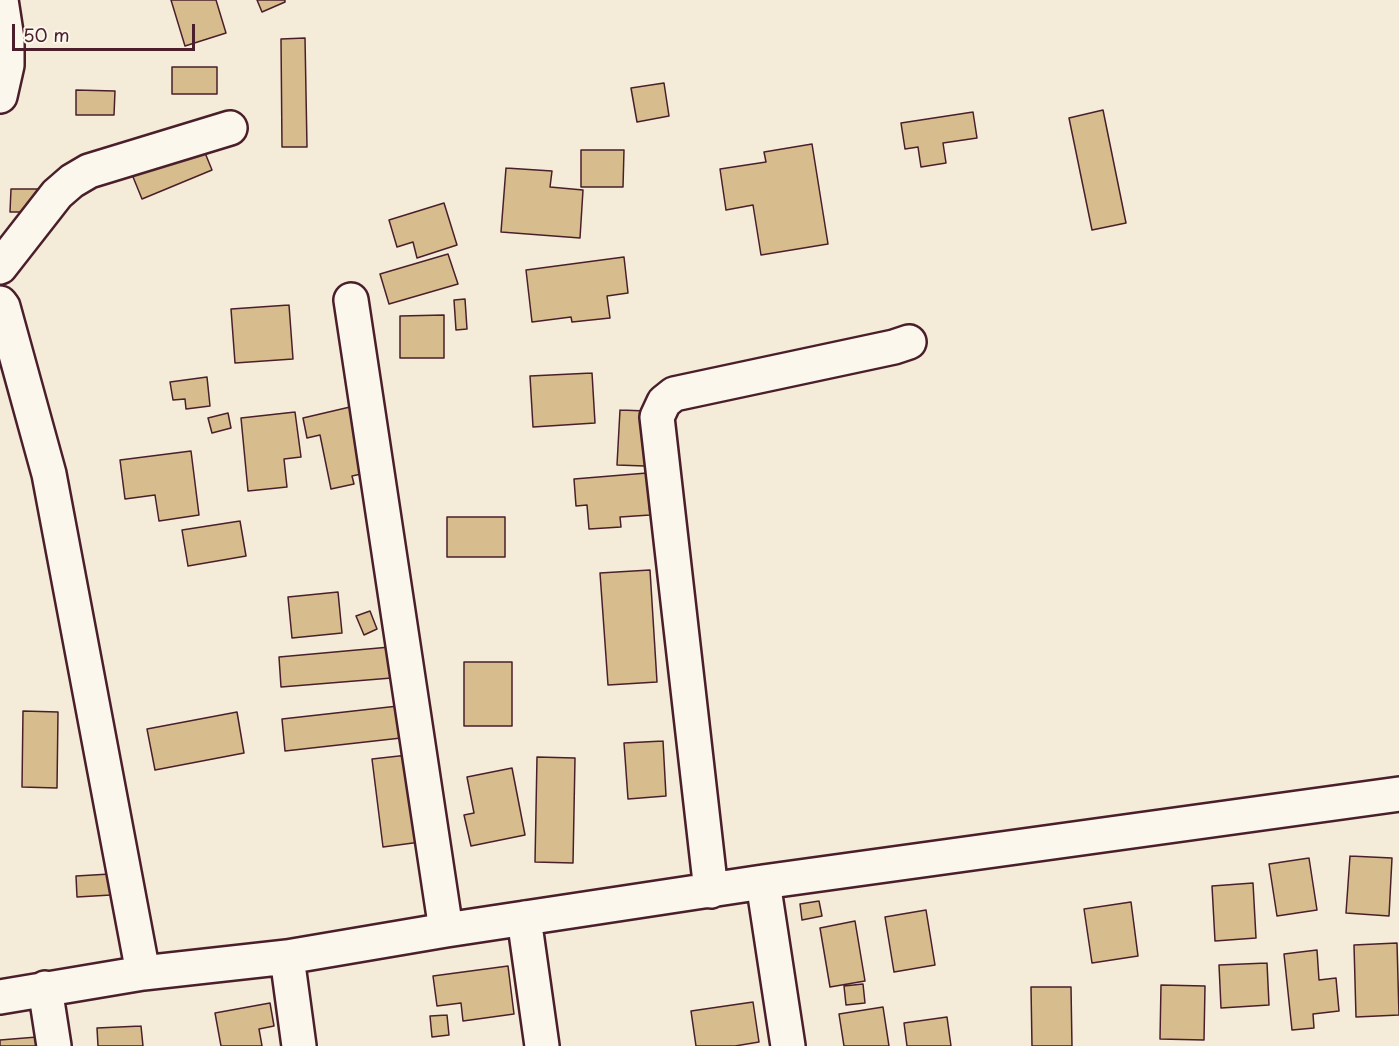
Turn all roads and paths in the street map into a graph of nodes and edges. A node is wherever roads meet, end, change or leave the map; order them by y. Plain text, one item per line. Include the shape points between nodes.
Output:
1 (1, 0) edge
2 (0, 96) edge
3 (230, 128) dead end
4 (0, 267) edge
5 (351, 300) dead end
6 (0, 303) edge
7 (909, 342) dead end
8 (1399, 794) edge
9 (763, 882) junction
10 (711, 891) junction
11 (524, 918) junction
12 (446, 930) junction
13 (287, 957) junction
14 (143, 974) junction
15 (45, 988) junction
16 (0, 997) edge
17 (54, 1046) edge
18 (299, 1046) edge
19 (543, 1046) edge
20 (788, 1046) edge

1 - 2 street via 7,65
3 - 4 street via 89,171 72,181 57,194
5 - 12 street
6 - 14 street via 49,474
7 - 10 street via 674,394 664,402 657,417
8 - 9 street
9 - 10 street
9 - 20 street
10 - 11 street
11 - 12 street
11 - 19 street
12 - 13 street
13 - 14 street
13 - 18 street
14 - 15 street
15 - 16 street
15 - 17 street

